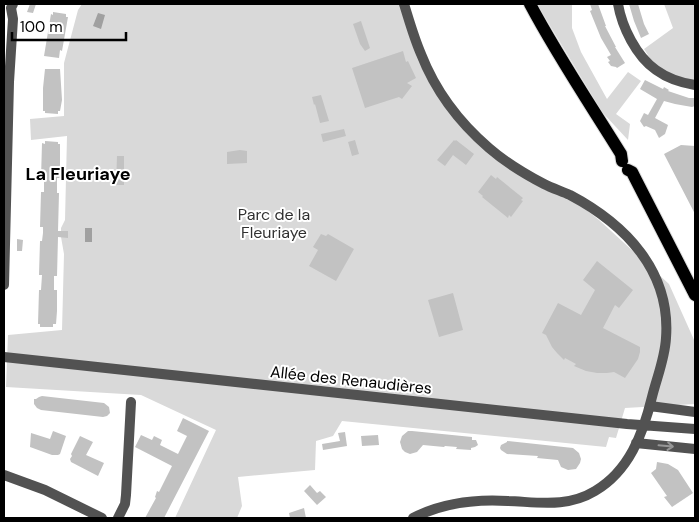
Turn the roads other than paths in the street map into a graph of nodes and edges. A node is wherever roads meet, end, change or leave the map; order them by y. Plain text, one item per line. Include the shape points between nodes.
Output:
1 (404, 4) edge
2 (530, 4) edge
3 (618, 4) edge
4 (9, 6) edge
5 (695, 85) edge
6 (6, 109) edge
7 (4, 233) edge
8 (4, 284) edge
9 (695, 295) edge
10 (4, 357) edge
11 (131, 402) dead end
12 (650, 406) junction
13 (695, 412) edge
14 (644, 425) junction
15 (695, 429) edge
16 (636, 443) junction
17 (695, 449) edge
18 (4, 475) edge
19 (96, 517) edge
20 (118, 518) edge
21 (413, 518) edge

1 - 12 street via 420,52 435,83 470,130 504,160 583,202 606,218 644,256 664,300 666,327 663,359
2 - 9 main road via 621,154 625,166 632,172
3 - 5 street via 625,29 651,66 671,78
4 - 6 street via 13,19
6 - 7 street
7 - 8 street
10 - 14 street, Allée des Renaudières
11 - 20 street via 125,504
12 - 13 street
12 - 14 street
14 - 15 street, Allée des Renaudières
14 - 16 street
16 -> 17 street
16 - 21 street via 610,481 580,499 558,503 494,500 461,503
18 - 19 street via 45,490

